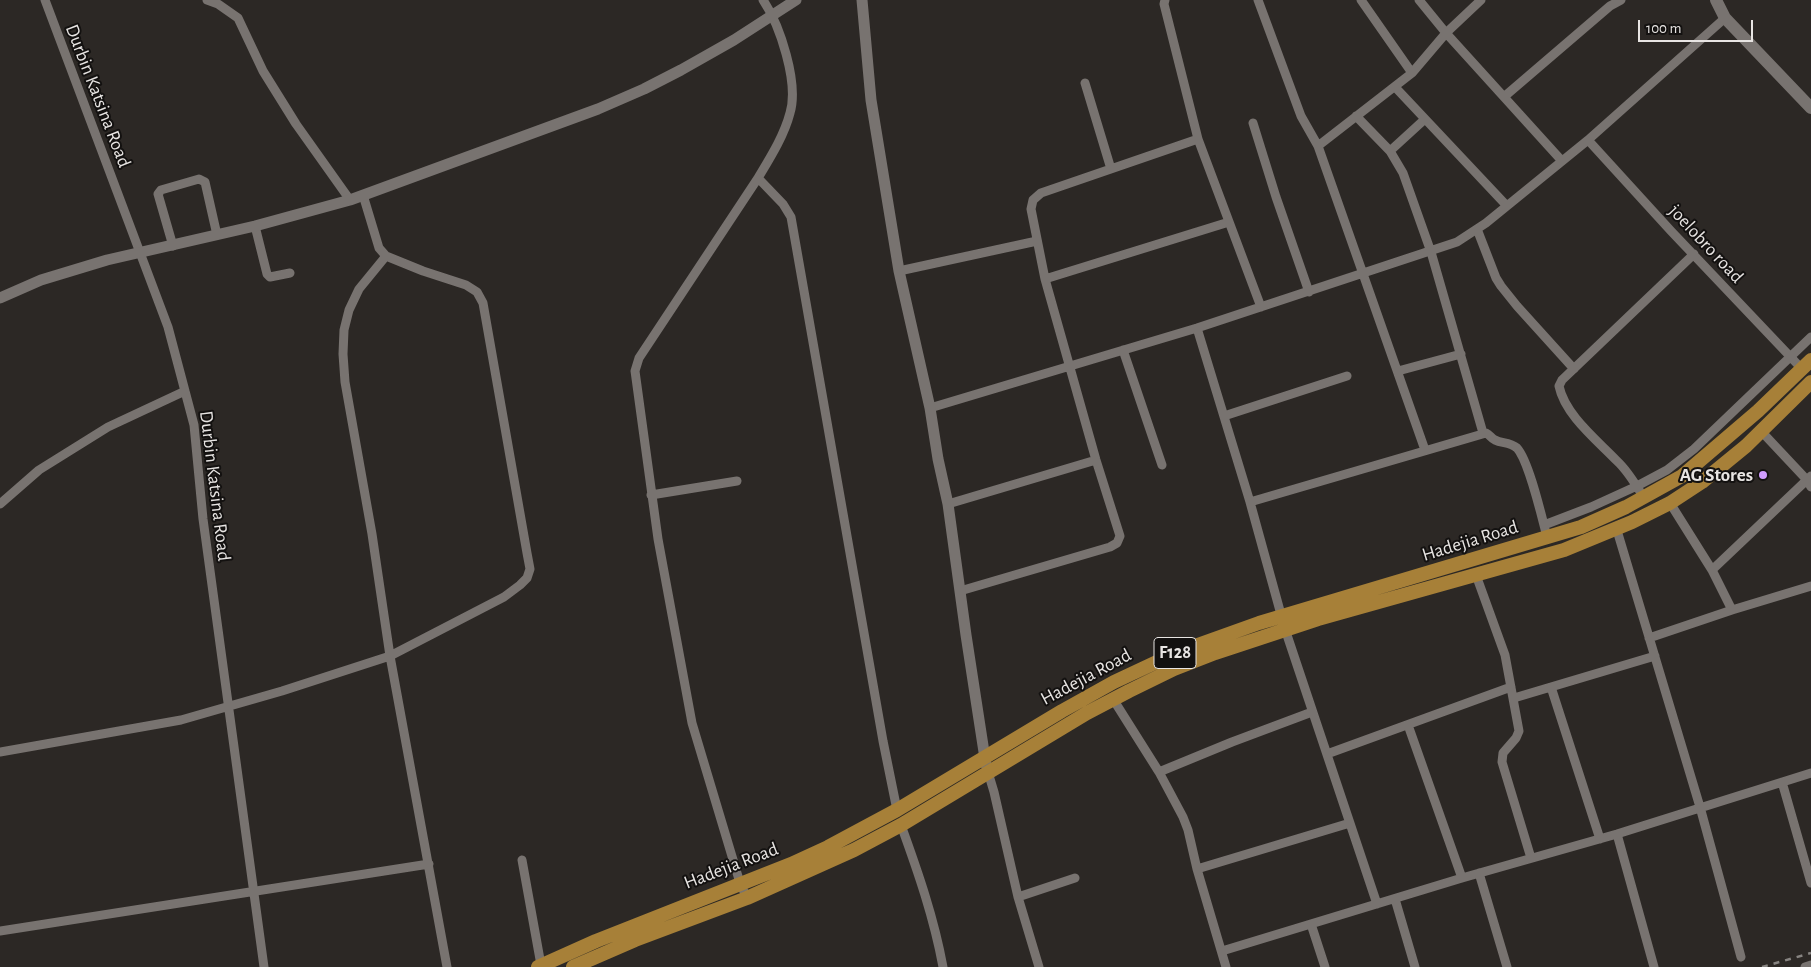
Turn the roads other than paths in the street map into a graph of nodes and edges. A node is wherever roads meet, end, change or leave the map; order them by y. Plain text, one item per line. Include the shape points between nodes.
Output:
1 (45, 0) edge
2 (208, 0) edge
3 (764, 0) edge
4 (796, 0) edge
5 (862, 0) edge
6 (1165, 0) edge
7 (1258, 0) edge
8 (1361, 0) edge
9 (1419, 0) edge
10 (1481, 0) edge
11 (1621, 0) edge
12 (1716, 0) edge
13 (773, 15) junction
14 (1725, 18) junction
15 (1446, 33) junction
16 (1412, 73) junction
17 (1086, 83) dead end
18 (1395, 87) junction
19 (1504, 96) junction
20 (1811, 108) edge
21 (1356, 116) junction
22 (1425, 119) junction
23 (1253, 123) dead end
24 (1198, 139) junction
25 (1588, 140) junction
26 (1318, 146) junction
27 (1390, 151) junction
28 (1562, 161) junction
29 (1111, 169) junction
30 (758, 178) junction
31 (363, 195) junction
32 (350, 200) junction
33 (1506, 206) junction
34 (1229, 222) junction
35 (255, 226) junction
36 (1477, 229) junction
37 (217, 235) junction
38 (1036, 241) junction
39 (173, 246) junction
40 (1431, 252) junction
41 (140, 254) junction
42 (1694, 254) junction
43 (386, 256) junction
44 (899, 271) junction
45 (290, 273) dead end
46 (1362, 274) junction
47 (1045, 279) junction
48 (1309, 292) junction
49 (0, 298) edge
50 (1261, 308) junction
51 (1197, 328) junction
52 (1811, 337) edge
53 (1123, 350) junction
54 (1461, 354) junction
55 (1791, 357) junction
56 (1806, 364) edge
57 (1070, 365) junction
58 (1574, 369) junction
59 (1398, 371) junction
60 (1347, 376) dead end
61 (1811, 382) edge
62 (184, 391) junction
63 (930, 408) junction
64 (1224, 416) junction
65 (1761, 431) junction
66 (1483, 433) junction
67 (1425, 450) junction
68 (1096, 460) junction
69 (1162, 465) dead end
70 (737, 481) dead end
71 (1810, 481) edge
72 (1641, 492) junction
73 (651, 495) junction
74 (1250, 502) junction
75 (1670, 503) junction
76 (0, 504) edge
77 (948, 504) junction
78 (1616, 527) junction
79 (1550, 532) junction
80 (1564, 550) junction
81 (1712, 570) junction
82 (1476, 575) junction
83 (1811, 586) edge
84 (960, 591) junction
85 (1732, 610) junction
86 (1283, 623) junction
87 (1649, 638) junction
88 (390, 656) junction
89 (1655, 656) junction
90 (1511, 687) junction
91 (1551, 687) junction
92 (1514, 698) junction
93 (1113, 699) junction
94 (228, 707) junction
95 (1312, 712) junction
96 (1408, 725) junction
97 (0, 752) edge
98 (1327, 754) junction
99 (984, 757) junction
100 (988, 772) junction
101 (1159, 772) junction
102 (1811, 773) edge
103 (1782, 782) junction
104 (1700, 807) junction
105 (897, 810) junction
106 (1350, 823) junction
107 (901, 825) junction
108 (1617, 834) junction
109 (1600, 839) junction
110 (1531, 858) junction
111 (522, 860) dead end
112 (428, 864) junction
113 (1197, 869) junction
114 (1479, 874) junction
115 (1075, 878) dead end
116 (1462, 878) junction
117 (1810, 878) edge
118 (740, 883) junction
119 (255, 890) junction
120 (1018, 897) junction
121 (747, 898) junction
122 (1396, 899) junction
123 (1377, 904) junction
124 (1311, 924) junction
125 (0, 931) edge
126 (1222, 951) junction
127 (1741, 957) dead end
128 (1811, 965) edge
129 (540, 966) edge
130 (264, 967) edge
131 (447, 967) edge
132 (573, 967) edge
133 (943, 967) edge
134 (1039, 967) edge
135 (1226, 967) edge
136 (1325, 967) edge
137 (1415, 967) edge
138 (1507, 967) edge
139 (1654, 967) edge
140 (1805, 967) edge

1 - 41 street, Durbin Katsina Road
2 - 32 street via 238,18 263,71
3 - 13 street
4 - 13 street
5 - 44 street via 871,100
6 - 24 street
7 - 26 street via 1301,116
8 - 16 street
9 - 15 street
10 - 15 street
11 - 19 street
12 - 14 main road
13 - 30 street via 793,92 791,113
13 - 31 street via 644,89
14 - 20 main road
14 - 25 street
15 - 16 street
15 - 19 street
16 - 18 street
17 - 29 street
18 - 21 street
18 - 22 street
19 - 28 street
21 - 26 street
21 - 27 street
22 - 27 street
22 - 33 street
23 - 48 street
24 - 29 street
24 - 34 street
25 - 28 street
25 - 42 street, joelobro road
26 - 46 street
27 - 40 street via 1403,173
28 - 33 street
29 - 38 street via 1041,193 1033,200 1031,209
30 - 73 street via 639,358 636,384
30 - 105 street via 783,204 790,217
31 - 32 street
31 - 43 street via 379,248
32 - 35 street
33 - 36 street
34 - 47 street
34 - 50 street
35 - 37 street
35 - 45 street via 266,274 270,277
36 - 40 street via 1458,242
36 - 58 street via 1501,286
37 - 39 street
37 - 39 street via 205,182 200,178 160,190 158,194
38 - 44 street
38 - 47 street
39 - 41 street
40 - 46 street
40 - 54 street
41 - 49 street via 41,280
41 - 62 street, Durbin Katsina Road via 168,327
42 - 55 street, joelobro road
42 - 58 street
43 - 88 street via 359,289 349,310 343,354
43 - 88 street via 466,285 477,292 484,303 530,569 527,578 504,597
44 - 63 street
46 - 48 street
46 - 59 street
47 - 57 street
48 - 50 street
50 - 51 street
51 - 53 street
51 - 64 street
52 - 55 street
53 - 57 street
53 - 69 street
54 - 59 street
54 - 66 street
55 - 56 street, joelobro road
55 - 72 street via 1694,449
56 - 72 main road, Hadejia Road / F128 via 1758,411 1682,476
57 - 63 street
57 - 68 street
58 - 72 street via 1558,386 1561,396
59 - 67 street
60 - 64 street
61 - 65 main road, Hadejia Road / F128
62 - 76 street via 108,427 39,470
62 - 94 street, Durbin Katsina Road via 194,425
63 - 77 street
64 - 74 street
65 - 71 street
65 - 75 main road, Hadejia Road / F128 via 1702,482
66 - 67 street
66 - 79 street via 1516,448
67 - 74 street
68 - 77 street
68 - 84 street via 1120,536 1117,543
70 - 73 street
71 - 81 street
72 - 79 main road, Hadejia Road / F128 via 1606,517
73 - 118 street via 692,723
74 - 86 street
75 - 78 main road, Hadejia Road / F128
75 - 81 street
77 - 84 street
78 - 80 main road, Hadejia Road / F128
78 - 87 street
79 - 80 main road
79 - 86 main road, Hadejia Road / F128
80 - 82 main road, Hadejia Road / F128
81 - 85 street
82 - 86 main road, Hadejia Road / F128
82 - 90 street via 1505,655
83 - 85 street
84 - 99 street
85 - 87 street
86 - 93 main road, Hadejia Road / F128
86 - 95 street
86 - 99 main road, Hadejia Road / F128 via 1231,632 1178,652 1122,678
87 - 89 street
88 - 94 street
88 - 112 street
89 - 91 street
89 - 104 street
90 - 92 street
90 - 96 street
91 - 92 street
91 - 109 street
92 - 110 street via 1519,732 1503,754 1502,762
93 - 100 main road, Hadejia Road / F128
93 - 101 street
94 - 97 street via 181,720
94 - 119 street, Durbin Katsina Road
95 - 98 street
95 - 101 street
96 - 98 street
96 - 116 street
98 - 106 street
99 - 100 street
99 - 105 main road, Hadejia Road / F128
100 - 107 main road, Hadejia Road / F128
100 - 120 street
101 - 113 street via 1186,823
102 - 103 street
103 - 104 street
103 - 117 street
104 - 108 street
104 - 127 street
105 - 118 main road, Hadejia Road / F128 via 828,847
106 - 113 street
106 - 123 street
107 - 121 main road, Hadejia Road / F128 via 825,864
107 - 133 street via 927,899
108 - 109 street
108 - 139 street
109 - 110 street
110 - 114 street
111 - 129 street
112 - 119 street
112 - 131 street
113 - 126 street
114 - 116 street
114 - 138 street
115 - 120 street
116 - 122 street
118 - 121 street
118 - 129 main road, Hadejia Road / F128 via 596,940
119 - 125 street
119 - 130 street, Durbin Katsina Road
120 - 134 street
121 - 132 main road, Hadejia Road / F128
122 - 123 street
122 - 137 street
123 - 124 street
124 - 126 street
124 - 136 street
126 - 135 street
128 - 140 street

